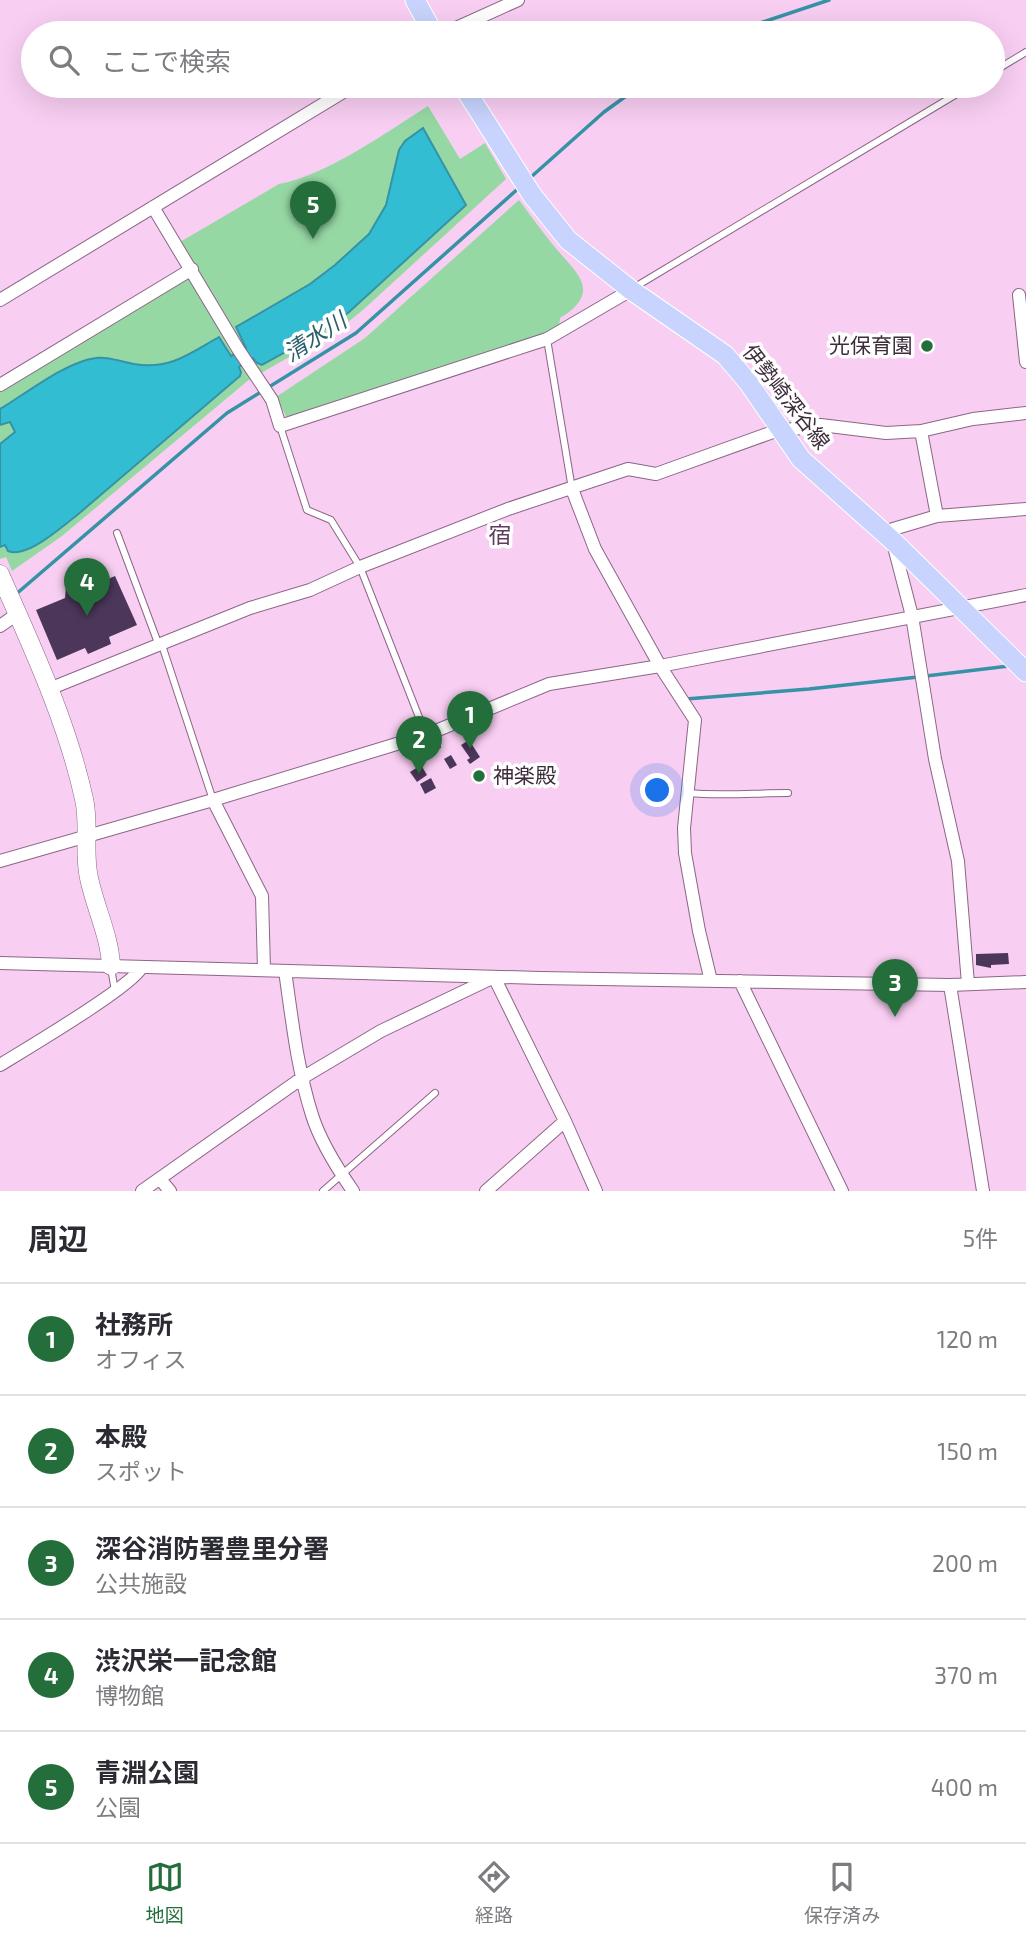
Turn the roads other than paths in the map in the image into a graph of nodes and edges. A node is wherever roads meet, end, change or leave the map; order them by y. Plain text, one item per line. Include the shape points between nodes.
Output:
1 (415, 0) edge
2 (517, 0) edge
3 (426, 21) edge
4 (471, 21) edge
5 (1026, 52) edge
6 (1005, 65) edge
7 (334, 98) edge
8 (471, 98) edge
9 (950, 98) edge
10 (153, 207) junction
11 (192, 269) junction
12 (631, 290) junction
13 (1019, 295) dead end
14 (0, 300) edge
15 (547, 339) junction
16 (1026, 362) edge
17 (0, 386) edge
18 (1026, 413) edge
19 (280, 426) junction
20 (780, 430) junction
21 (921, 430) junction
22 (572, 489) junction
23 (1026, 509) edge
24 (937, 516) junction
25 (117, 533) dead end
26 (888, 537) junction
27 (360, 567) junction
28 (2, 578) edge
29 (1026, 595) edge
30 (960, 607) junction
31 (16, 610) junction
32 (912, 616) junction
33 (0, 626) edge
34 (160, 643) junction
35 (660, 666) junction
36 (1026, 672) edge
37 (49, 689) junction
38 (426, 734) junction
39 (688, 793) junction
40 (788, 793) dead end
41 (213, 800) junction
42 (86, 837) junction
43 (0, 861) edge
44 (0, 963) edge
45 (111, 966) junction
46 (141, 968) junction
47 (264, 970) junction
48 (285, 971) junction
49 (494, 977) junction
50 (711, 981) junction
51 (740, 981) junction
52 (1026, 982) edge
53 (968, 984) junction
54 (950, 985) junction
55 (115, 990) junction
56 (0, 1065) edge
57 (302, 1078) junction
58 (435, 1093) dead end
59 (565, 1121) junction
60 (342, 1175) junction
61 (160, 1180) junction
62 (142, 1191) edge
63 (170, 1191) edge
64 (323, 1191) edge
65 (353, 1191) edge
66 (486, 1191) edge
67 (596, 1191) edge
68 (842, 1191) edge
69 (983, 1191) edge

1 - 3 main road
2 - 4 street
5 - 6 lane
7 - 10 street
8 - 12 main road, 伊勢崎深谷線 via 530,192 568,240
9 - 12 lane
10 - 11 street
10 - 14 street
11 - 17 street
11 - 19 street via 272,400
12 - 15 street
12 - 20 main road, 伊勢崎深谷線 via 725,355
13 - 16 street
15 - 19 street
15 - 22 lane
18 - 21 street
19 - 27 lane via 307,510 331,520
20 - 21 street via 821,425 886,433
20 - 22 street via 656,474 628,469
20 - 26 main road, 伊勢崎深谷線 via 801,459
21 - 24 street
22 - 27 street
22 - 35 street via 595,549
23 - 24 street
24 - 26 street
25 - 34 lane
26 - 30 main road, 伊勢崎深谷線
26 - 32 street
27 - 34 street via 310,590
27 - 38 lane
28 - 31 street
29 - 30 street
30 - 32 street
30 - 36 main road, 伊勢崎深谷線
31 - 33 street
31 - 37 street
32 - 35 street
32 - 53 street via 935,759 958,861
34 - 37 street
34 - 41 lane
35 - 38 street via 550,684
35 - 39 street via 695,720
37 - 42 street via 81,786
38 - 41 street
39 - 40 lane
39 - 50 street via 685,853
41 - 42 street
41 - 47 street via 262,896
42 - 43 street
42 - 45 street via 88,877
44 - 45 street
45 - 46 street
45 - 55 lane
46 - 47 street
46 - 55 street
47 - 48 street
48 - 49 street
48 - 57 street
49 - 50 street
49 - 57 street via 381,1031
49 - 59 street
50 - 51 street
51 - 54 street
51 - 68 street
52 - 53 street
53 - 54 street
54 - 69 street
55 - 56 street
57 - 60 street via 312,1117
57 - 61 street
58 - 60 lane
59 - 66 street
59 - 67 street
60 - 64 lane
60 - 65 street
61 - 62 street
61 - 63 street

